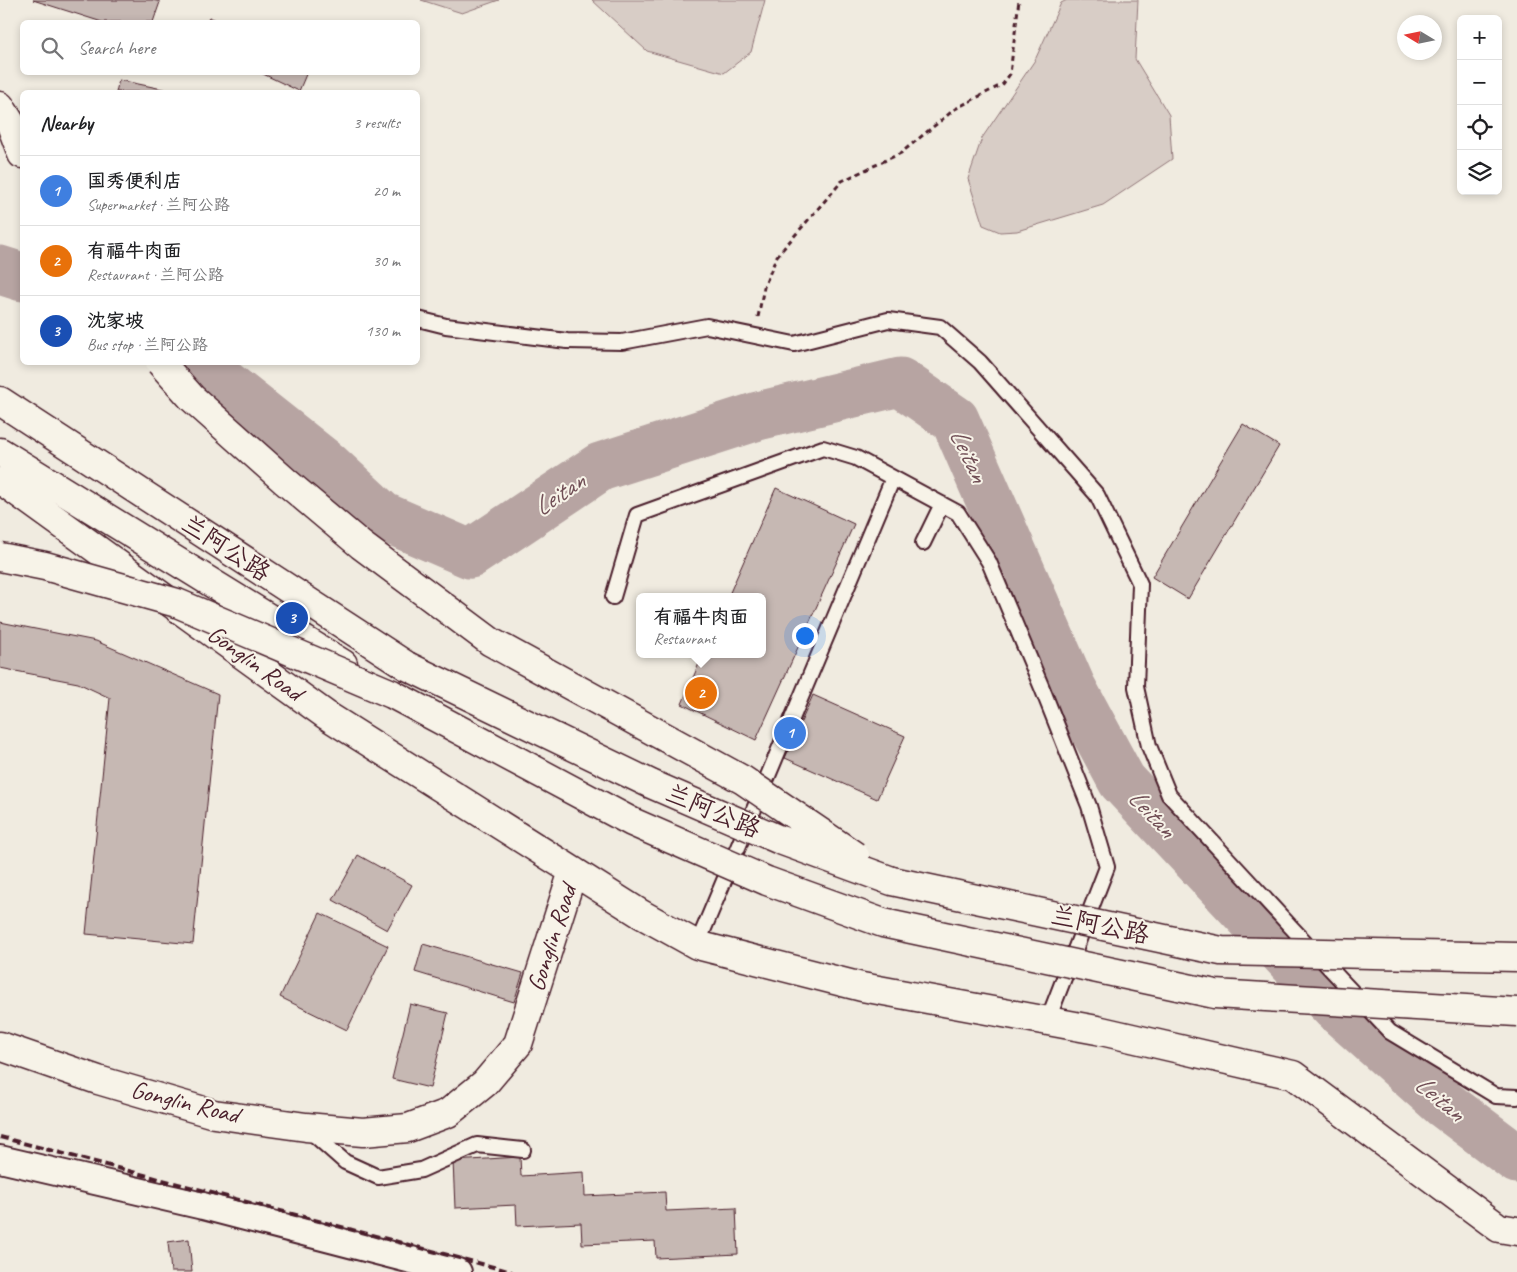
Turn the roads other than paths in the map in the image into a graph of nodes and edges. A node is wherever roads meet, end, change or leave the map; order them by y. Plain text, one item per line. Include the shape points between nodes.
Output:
1 (0, 106) edge
2 (20, 149) edge
3 (420, 320) edge
4 (163, 365) edge
5 (0, 401) edge
6 (0, 452) edge
7 (893, 478) junction
8 (0, 482) edge
9 (942, 504) junction
10 (923, 543) dead end
11 (0, 558) edge
12 (613, 598) dead end
13 (392, 694) junction
14 (573, 871) junction
15 (892, 881) junction
16 (697, 945) junction
17 (1517, 957) edge
18 (1517, 1012) edge
19 (1047, 1022) junction
20 (0, 1046) edge
21 (1517, 1097) edge
22 (306, 1127) junction
23 (523, 1150) dead end
24 (0, 1159) edge
25 (1517, 1231) edge
26 (458, 1272) edge

1 - 2 main road
3 - 21 lane via 446,326 567,341 622,342 707,326 794,344 888,320 940,327 980,362 1097,495 1140,584 1136,687 1150,746 1168,795 1390,1032 1496,1096
4 - 15 main road, bridge via 192,398 285,481 361,545 491,642 743,780
5 - 15 main road, 兰阿公路, bridge via 407,666 651,784 780,840
6 - 13 main road, 兰阿公路, bridge
7 - 9 lane
7 - 12 lane via 856,458 823,448 637,515
7 - 16 lane
8 - 14 main road, Gonglin Road via 326,715
9 - 10 lane
9 - 19 lane via 958,513 989,562 1089,806 1107,867
11 - 13 main road, bridge via 45,566 177,603
13 - 18 main road, 兰阿公路, bridge via 632,822 767,881 883,923 1215,994
14 - 16 main road
14 - 22 main road, Gonglin Road via 518,1044 486,1083 448,1113 408,1128 363,1132
15 - 17 main road, 兰阿公路, bridge via 1221,951
16 - 19 main road via 862,987
19 - 25 main road via 1097,1030 1293,1075 1499,1228
20 - 22 main road, Gonglin Road via 98,1080 214,1114
22 - 23 lane via 345,1162 378,1176 421,1170 477,1145
24 - 26 street via 203,1206

